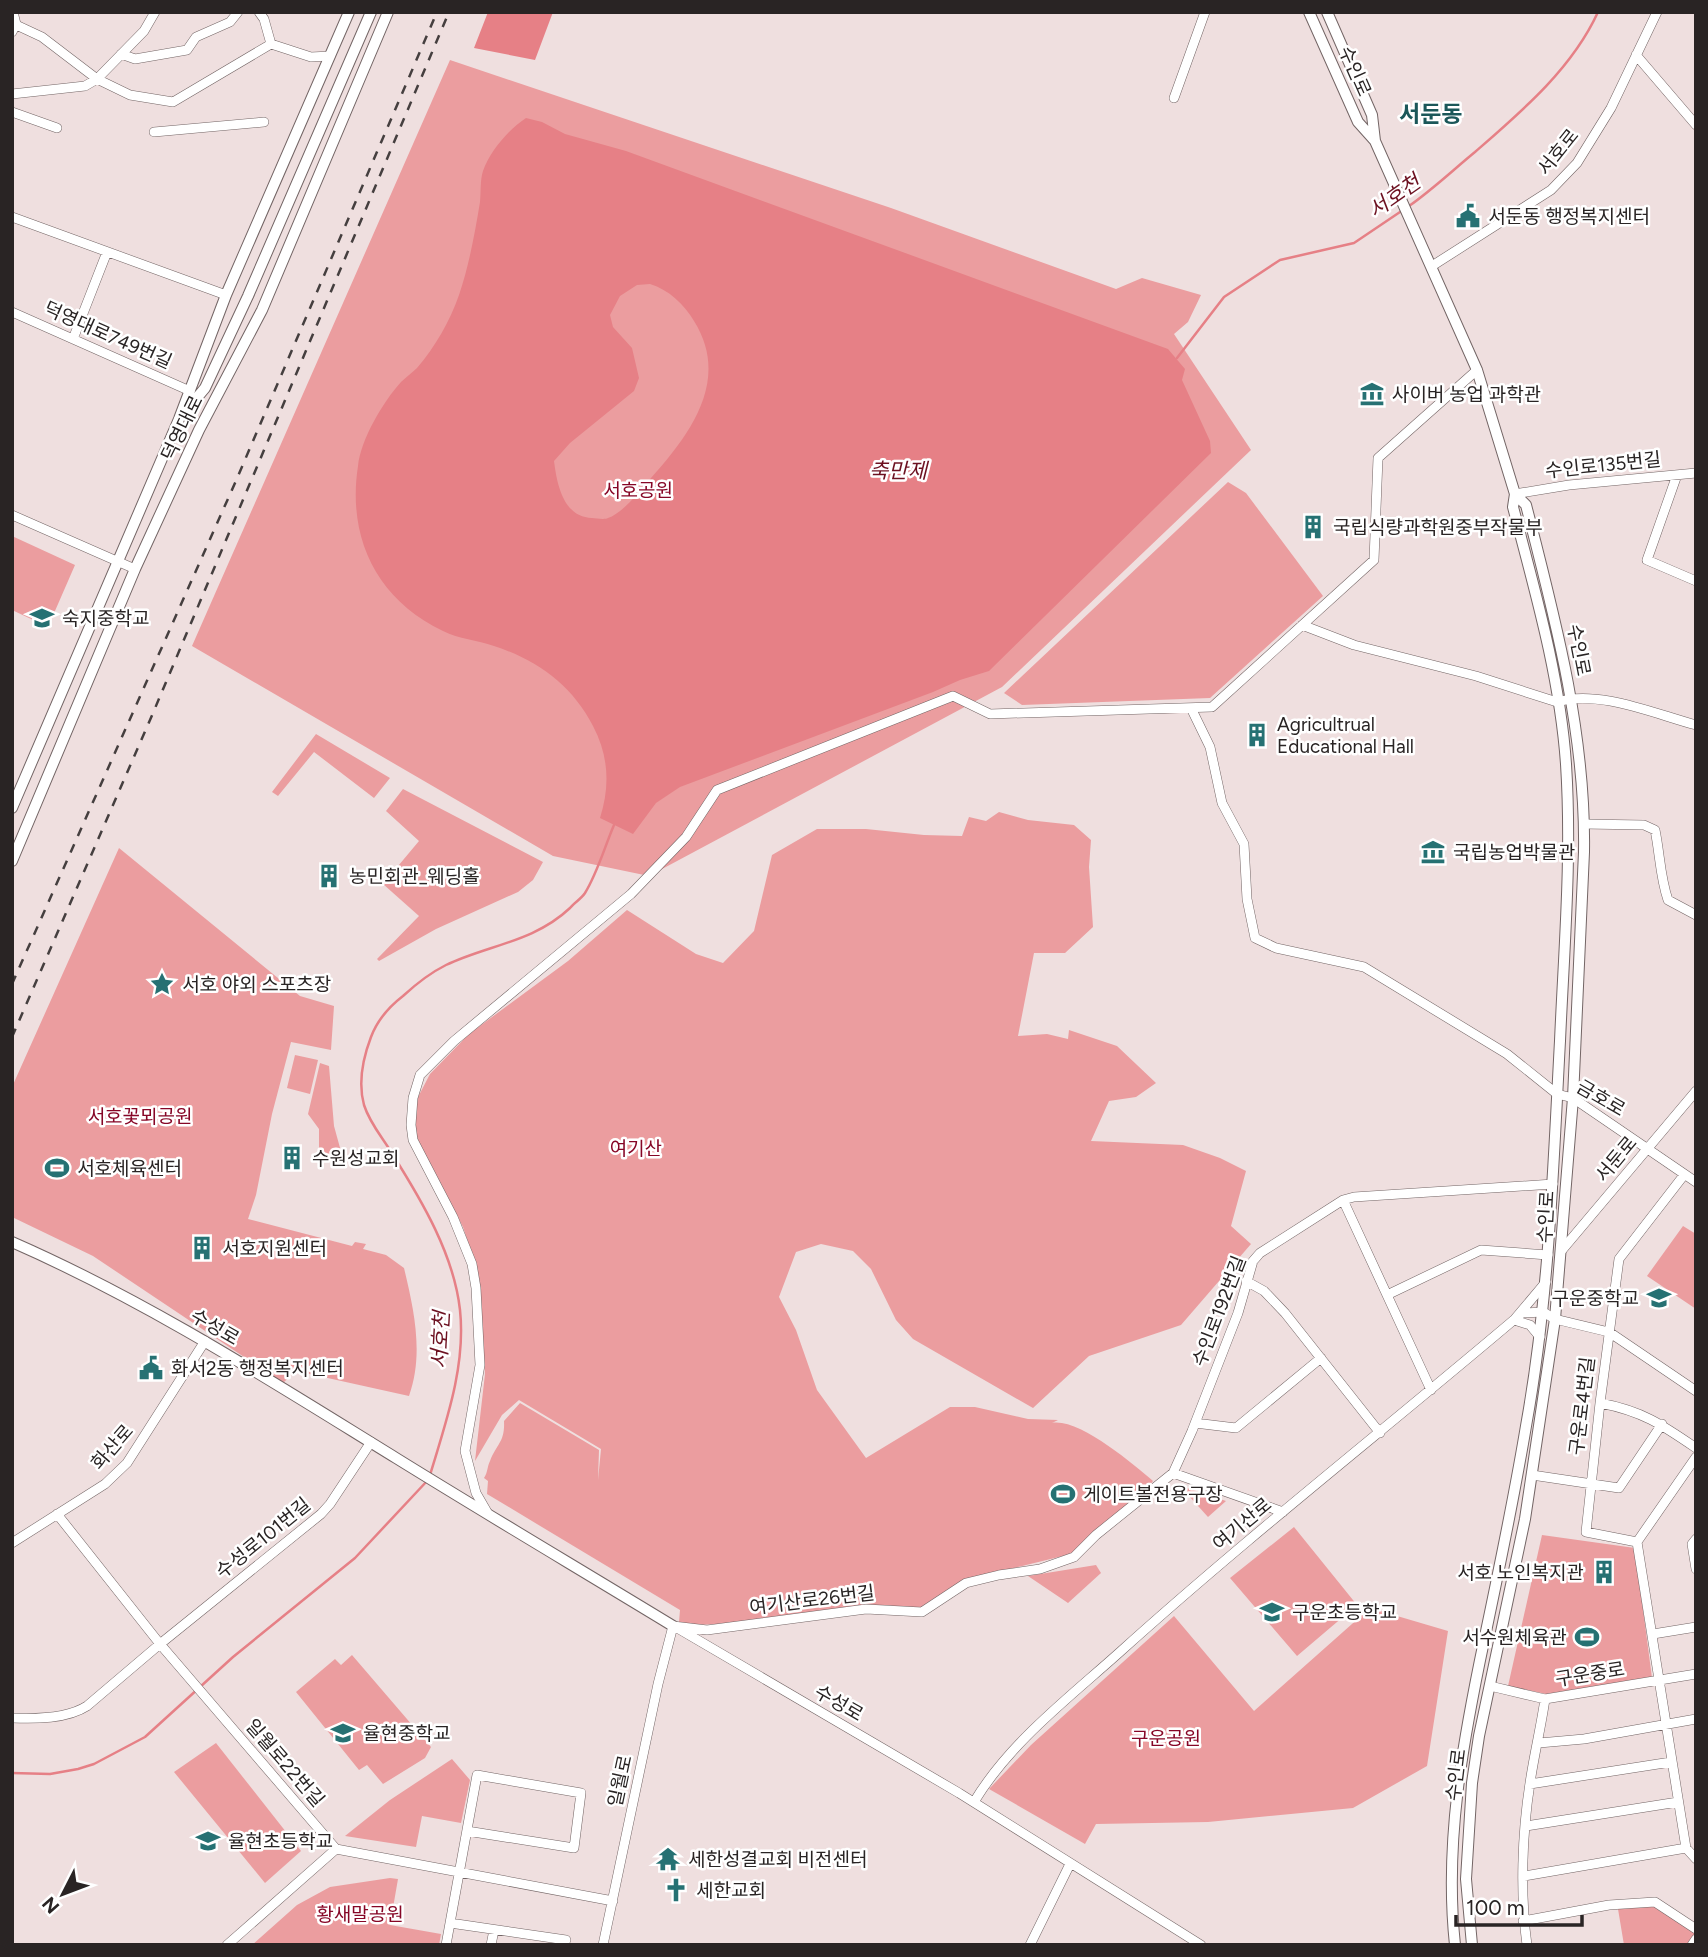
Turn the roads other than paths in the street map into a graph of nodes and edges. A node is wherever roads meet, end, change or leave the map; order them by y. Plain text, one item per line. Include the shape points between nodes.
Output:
1 (13, 12) edge
2 (155, 12) edge
3 (238, 12) edge
4 (259, 12) edge
5 (349, 12) edge
6 (371, 12) edge
7 (388, 12) edge
8 (1206, 12) edge
9 (1309, 12) edge
10 (1327, 12) edge
11 (1657, 12) edge
12 (13, 27) edge
13 (271, 44) junction
14 (121, 54) junction
15 (1636, 55) junction
16 (330, 56) junction
17 (97, 79) junction
18 (12, 94) edge
19 (1174, 98) dead end
20 (12, 112) edge
21 (264, 122) dead end
22 (1696, 125) edge
23 (57, 128) dead end
24 (154, 132) dead end
25 (1375, 141) junction
26 (12, 217) edge
27 (107, 252) junction
28 (1432, 266) junction
29 (226, 295) junction
30 (12, 312) edge
31 (73, 339) junction
32 (1477, 370) junction
33 (205, 388) junction
34 (190, 391) junction
35 (179, 419) junction
36 (198, 430) junction
37 (1696, 473) edge
38 (1677, 475) junction
39 (1515, 494) junction
40 (12, 515) edge
41 (117, 561) junction
42 (135, 569) junction
43 (1696, 581) edge
44 (1302, 625) junction
45 (1570, 698) junction
46 (1557, 702) junction
47 (1191, 708) junction
48 (1696, 725) edge
49 (12, 808) edge
50 (1584, 824) junction
51 (12, 861) edge
52 (1696, 915) edge
53 (1696, 1091) edge
54 (1557, 1094) junction
55 (1573, 1098) junction
56 (1648, 1148) junction
57 (1684, 1175) junction
58 (1696, 1182) edge
59 (1553, 1184) junction
60 (1343, 1200) junction
61 (12, 1242) edge
62 (1562, 1250) junction
63 (1548, 1255) junction
64 (1546, 1281) junction
65 (1246, 1282) junction
66 (1387, 1295) junction
67 (1543, 1312) junction
68 (1555, 1319) junction
69 (1514, 1320) junction
70 (1609, 1332) junction
71 (1540, 1337) junction
72 (205, 1341) junction
73 (1321, 1358) junction
74 (1432, 1390) junction
75 (1696, 1391) edge
76 (1600, 1403) junction
77 (1195, 1423) junction
78 (1662, 1424) junction
79 (1380, 1433) junction
80 (371, 1443) junction
81 (1696, 1448) edge
82 (1696, 1457) edge
83 (1173, 1473) junction
84 (1532, 1475) junction
85 (1591, 1484) junction
86 (1283, 1512) junction
87 (487, 1513) junction
88 (57, 1514) junction
89 (1696, 1539) edge
90 (1637, 1542) junction
91 (12, 1543) edge
92 (1696, 1569) edge
93 (673, 1626) junction
94 (1696, 1627) edge
95 (1653, 1634) junction
96 (160, 1644) junction
97 (1696, 1674) edge
98 (1659, 1681) junction
99 (1490, 1686) junction
100 (1545, 1699) junction
101 (12, 1718) edge
102 (1696, 1719) edge
103 (1666, 1724) junction
104 (1539, 1743) junction
105 (1671, 1762) junction
106 (1530, 1784) junction
107 (974, 1802) junction
108 (1678, 1802) junction
109 (1526, 1826) junction
110 (467, 1831) junction
111 (1686, 1848) junction
112 (337, 1849) junction
113 (1696, 1859) edge
114 (1070, 1864) junction
115 (460, 1872) junction
116 (1524, 1876) junction
117 (613, 1900) junction
118 (1524, 1921) junction
119 (450, 1923) junction
120 (1696, 1929) edge
121 (494, 1930) junction
122 (535, 1940) edge
123 (566, 1940) dead end
124 (1696, 1940) edge
125 (227, 1945) edge
126 (446, 1945) edge
127 (491, 1945) edge
128 (603, 1945) edge
129 (1030, 1945) edge
130 (1201, 1945) edge
131 (1455, 1945) edge
132 (1472, 1945) edge
133 (1527, 1945) edge
134 (1692, 1945) edge

1 - 12 street
2 - 14 street
3 - 14 street via 230,22 196,37 187,50 135,59
4 - 13 street
5 - 16 main road, 덕영대로
6 - 33 main road, 덕영대로
7 - 36 main road, 덕영대로 via 262,310
8 - 19 street
9 - 25 main road, 수인로 via 1358,122
10 - 25 main road, 수인로 via 1372,115
11 - 15 street, 서호로
12 - 17 street via 42,37
13 - 16 street via 311,57
13 - 17 street via 173,102 130,95
14 - 17 street
15 - 22 street
15 - 28 street, 서호로 via 1577,163 1551,190
16 - 29 main road, 덕영대로
17 - 18 street via 85,86
20 - 23 street
21 - 24 street
25 - 28 main road, 수인로
26 - 27 street
27 - 29 street
27 - 31 street
28 - 32 main road, 수인로
29 - 34 main road, 덕영대로
30 - 31 street, 덕영대로749번길
31 - 34 street, 덕영대로749번길
32 - 39 main road, 수인로
32 - 44 street via 1378,458 1374,560
33 - 35 main road
33 - 36 main road
34 - 35 main road, 덕영대로
35 - 41 main road, 덕영대로
36 - 42 main road, 덕영대로
37 - 38 street, 수인로135번길
38 - 39 street, 수인로135번길
38 - 43 street via 1647,560
39 - 45 main road, 수인로 via 1526,505
39 - 46 main road, 수인로 via 1513,507 1540,607
40 - 41 street
41 - 42 street
41 - 49 main road, 덕영대로
42 - 51 main road, 덕영대로
44 - 46 street via 1354,645
44 - 47 street via 1212,707
45 - 46 street
45 - 48 street via 1592,696
45 - 50 main road, 수인로
46 - 54 main road, 수인로 via 1566,763 1569,841
47 - 54 street via 1210,747 1222,803 1244,844 1255,938 1276,948 1364,967 1507,1054
47 - 87 street via 990,714 953,696 717,790 686,837 631,894 420,1074 413,1098 413,1140 468,1248 476,1288 480,1365 465,1451 476,1493
50 - 52 street via 1644,825 1655,830 1668,900
50 - 55 main road, 수인로
53 - 56 street, 서둔로
54 - 55 street, 금호로
54 - 59 main road, 수인로
55 - 56 street, 금호로
55 - 62 main road, 수인로
56 - 57 street, 금호로
56 - 62 street, 서둔로
57 - 58 street, 금호로
57 - 70 street, 구운로4번길 via 1619,1259
59 - 60 street, 수인로192번길
59 - 63 main road, 수인로
60 - 65 street, 수인로192번길 via 1261,1253
60 - 66 street
61 - 72 main road, 수성로 via 69,1267
62 - 68 main road, 수인로
63 - 64 main road, 수인로
63 - 66 street via 1481,1250
64 - 67 main road, 수인로
64 - 69 street
65 - 73 street via 1264,1291
65 - 77 street, 수인로192번길
66 - 74 street
67 - 68 street
67 - 69 street, 여기산로 via 1522,1313
67 - 71 main road, 수인로
68 - 70 street
68 - 84 main road, 수인로
69 - 71 street via 1530,1325
69 - 74 street, 여기산로
70 - 75 street
70 - 76 street, 구운로4번길
71 - 131 main road, 수인로 via 1458,1780 1452,1852
72 - 80 main road, 수성로
72 - 88 street, 화산로 via 127,1463 105,1484
73 - 77 street via 1236,1428
73 - 79 street
74 - 79 street, 여기산로
76 - 78 street via 1630,1408
76 - 85 street, 구운로4번길
77 - 83 street, 수인로192번길
78 - 81 street
78 - 85 street, 구운로4번길 via 1619,1488
79 - 86 street, 여기산로
80 - 87 main road, 수성로
80 - 96 street, 수성로101번길 via 326,1509
82 - 90 street
83 - 86 street
83 - 93 street, 여기산로26번길 via 1074,1557 1041,1569 966,1583 922,1612 866,1609 707,1630
84 - 85 street
84 - 99 main road, 수인로
85 - 90 street, 구운로4번길 via 1586,1532
86 - 107 street, 여기산로 via 1025,1738
87 - 93 main road, 수성로
88 - 91 street, 화산로
88 - 96 street, 일월로22번길
89 - 92 street via 1692,1544
90 - 95 street
93 - 107 street, 수성로
93 - 117 street, 일월로
94 - 95 street
95 - 98 street
96 - 101 street, 수성로101번길 via 82,1710
96 - 112 street, 일월로22번길
97 - 98 street, 구운중로
98 - 100 street, 구운중로
98 - 103 street
99 - 100 street, 구운중로
99 - 132 main road, 수인로 via 1467,1837
100 - 104 street
102 - 103 street
103 - 104 street via 1584,1740
103 - 105 street
104 - 106 street
105 - 106 street
105 - 108 street
106 - 109 street
107 - 114 street, 수성로
108 - 109 street
108 - 111 street
109 - 116 street
110 - 110 street via 477,1775 581,1793 574,1848
110 - 115 street
111 - 113 street
111 - 116 street
112 - 115 street
112 - 125 street
114 - 129 street
114 - 130 street, 수성로
115 - 117 street
115 - 119 street
116 - 118 street
117 - 128 street, 일월로
118 - 120 street via 1609,1905 1655,1902
118 - 133 street
119 - 121 street
119 - 126 street
121 - 122 street
121 - 127 street
122 - 123 street
124 - 134 street

